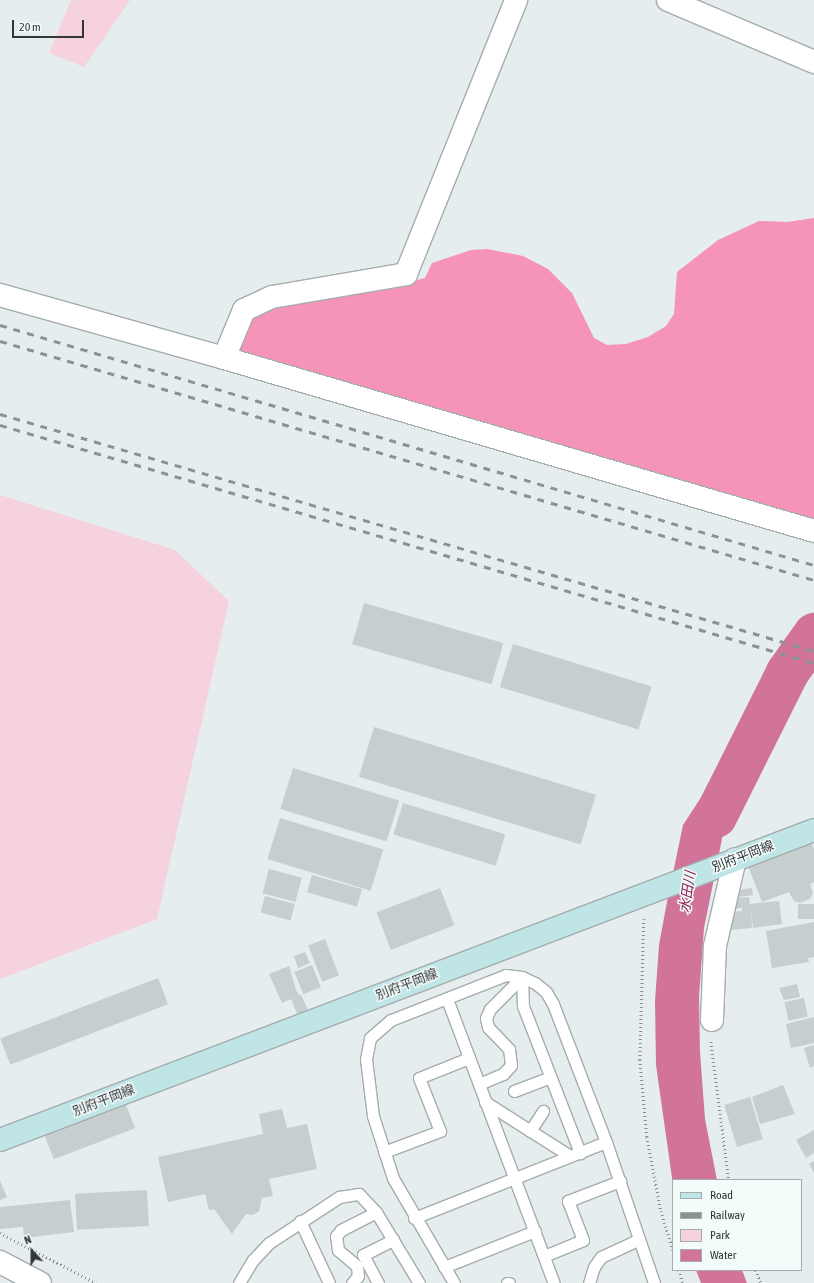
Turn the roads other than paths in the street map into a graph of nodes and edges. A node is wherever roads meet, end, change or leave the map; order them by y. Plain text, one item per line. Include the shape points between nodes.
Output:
1 (516, 0) edge
2 (668, 0) edge
3 (814, 62) edge
4 (0, 295) edge
5 (224, 358) junction
6 (814, 531) edge
7 (814, 830) edge
8 (735, 859) junction
9 (522, 977) junction
10 (447, 999) junction
11 (712, 1020) road end
12 (469, 1058) junction
13 (550, 1077) junction
14 (479, 1084) junction
15 (514, 1092) dead end
16 (485, 1102) junction
17 (543, 1111) dead end
18 (530, 1131) junction
19 (0, 1140) edge
20 (606, 1142) junction
21 (384, 1152) junction
22 (575, 1154) junction
23 (515, 1180) junction
24 (620, 1181) junction
25 (376, 1212) junction
26 (414, 1218) junction
27 (300, 1221) junction
28 (535, 1231) junction
29 (392, 1240) junction
30 (638, 1240) junction
31 (544, 1256) junction
32 (1, 1263) edge
33 (444, 1267) junction
34 (40, 1283) edge
35 (240, 1283) edge
36 (329, 1283) edge
37 (352, 1283) edge
38 (378, 1283) edge
39 (419, 1283) edge
40 (454, 1283) edge
41 (554, 1283) edge
42 (589, 1283) edge
43 (654, 1283) edge

1 - 5 street via 406,274 272,297 244,310
2 - 3 street
4 - 5 street
5 - 6 street
7 - 8 main road, 別府平岡線
8 - 11 street via 715,946
8 - 19 main road, 別府平岡線
9 - 10 lane via 506,975
9 - 13 lane via 523,1006
9 - 14 lane via 490,1009 486,1018 488,1027 509,1048 511,1065 503,1074
9 - 20 lane via 546,992 553,1004
10 - 12 lane
10 - 21 lane via 391,1020 370,1038 366,1059 373,1116
12 - 14 lane
12 - 21 lane via 419,1078 440,1131
13 - 15 lane
13 - 22 lane
14 - 16 lane
16 - 18 lane
16 - 23 lane
17 - 18 lane
18 - 22 lane
20 - 22 lane
20 - 24 lane
21 - 26 lane via 393,1178
22 - 23 lane
23 - 26 lane
23 - 28 lane
24 - 30 lane
24 - 31 lane via 568,1201 583,1240
25 - 27 lane via 359,1194 339,1197
25 - 29 lane
25 - 37 lane via 341,1230 336,1236 338,1250 357,1266 358,1276
26 - 33 lane
27 - 35 lane via 269,1243 253,1260
27 - 36 lane
28 - 31 lane
28 - 33 lane
29 - 38 lane via 364,1255
29 - 39 lane
30 - 42 lane via 601,1257 594,1267
30 - 43 lane
31 - 41 lane
32 - 34 street
33 - 40 lane

